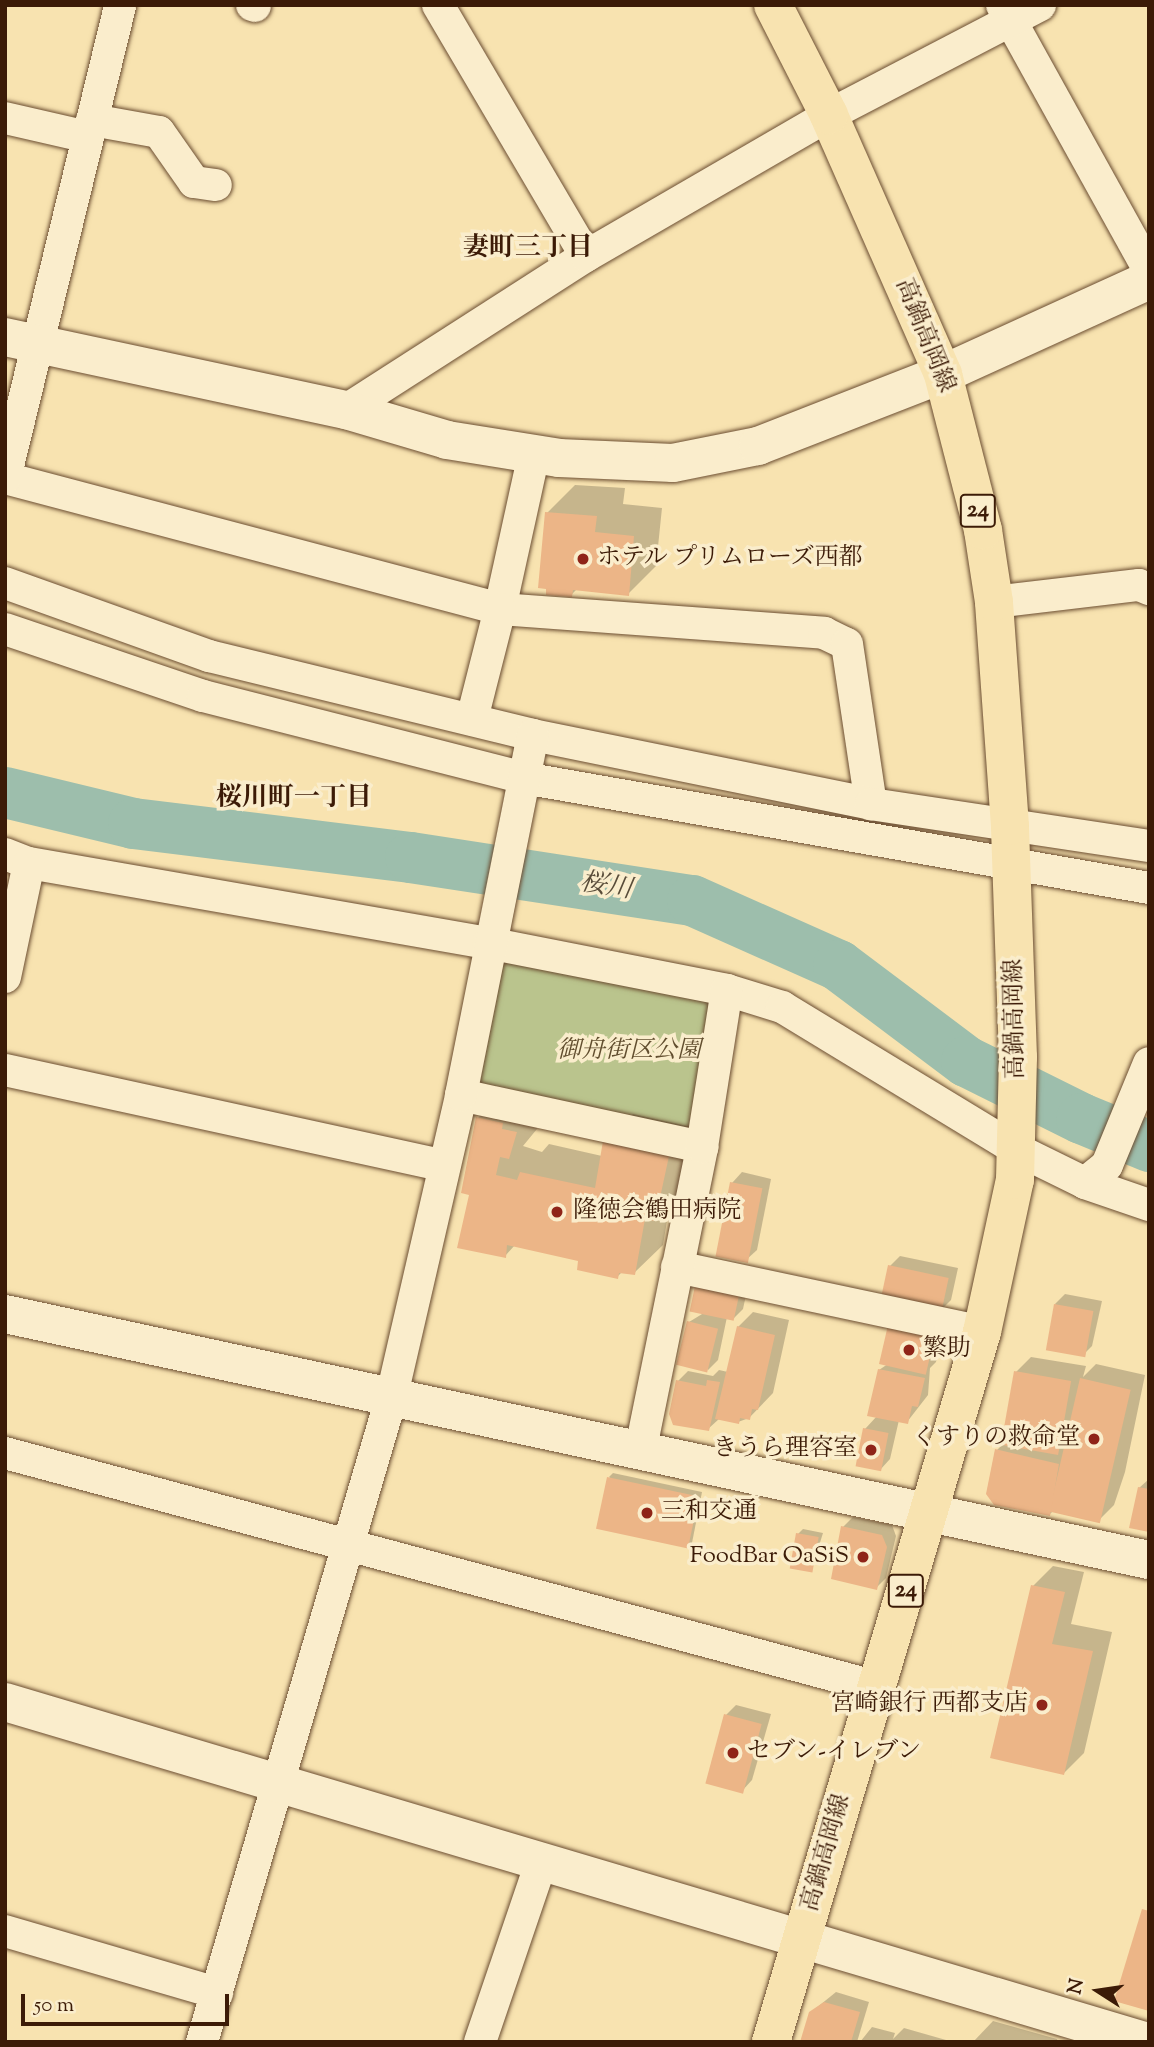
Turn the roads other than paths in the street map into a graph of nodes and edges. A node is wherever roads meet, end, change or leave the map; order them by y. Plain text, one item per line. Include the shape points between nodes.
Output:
1 (120, 5) edge
2 (438, 5) edge
3 (772, 5) edge
4 (1040, 5) edge
5 (1006, 13) edge
6 (829, 115) junction
7 (5, 118) edge
8 (90, 129) junction
9 (216, 185) dead end
10 (586, 256) junction
11 (1149, 270) edge
12 (1149, 280) edge
13 (22, 341) edge
14 (943, 374) junction
15 (346, 410) junction
16 (534, 454) junction
17 (5, 478) edge
18 (5, 583) edge
19 (1149, 589) edge
20 (994, 602) junction
21 (500, 609) junction
22 (5, 629) edge
23 (472, 719) junction
24 (533, 735) junction
25 (524, 778) junction
26 (871, 804) junction
27 (1010, 826) junction
28 (1149, 846) edge
29 (17, 859) edge
30 (1011, 867) junction
31 (1149, 888) edge
32 (488, 943) junction
33 (5, 977) edge
34 (727, 990) junction
35 (1149, 1063) edge
36 (5, 1070) edge
37 (461, 1095) junction
38 (1136, 1112) edge
39 (1016, 1142) junction
40 (702, 1147) junction
41 (444, 1166) junction
42 (1096, 1174) junction
43 (1149, 1205) edge
44 (677, 1267) junction
45 (5, 1314) edge
46 (982, 1332) junction
47 (393, 1395) junction
48 (5, 1452) edge
49 (640, 1452) junction
50 (930, 1511) junction
51 (350, 1548) junction
52 (1149, 1560) edge
53 (877, 1686) junction
54 (5, 1702) edge
55 (279, 1784) junction
56 (542, 1860) junction
57 (5, 1931) edge
58 (803, 1937) junction
59 (217, 1993) junction
60 (1078, 2032) edge
61 (202, 2042) edge
62 (480, 2042) edge
63 (771, 2042) edge
64 (1148, 2042) edge

1 - 8 street
2 - 10 street
3 - 6 main road, 高鍋高岡線 / 24
4 - 5 street
5 - 6 street
5 - 11 street
6 - 10 street
6 - 14 main road, 高鍋高岡線 / 24
7 - 8 street
8 - 9 street via 159,132 194,181
8 - 13 street
10 - 15 street
12 - 14 street
13 - 15 street
13 - 17 street
14 - 16 street via 758,446 673,463
14 - 20 main road, 高鍋高岡線 / 24 via 983,530
15 - 16 street via 447,440
16 - 21 street
17 - 21 street
18 - 23 street via 209,656
19 - 20 street via 1139,585
20 - 27 main road, 高鍋高岡線 / 24
21 - 23 street
21 - 26 street via 824,633 846,644
22 - 25 street via 203,696
23 - 24 street
24 - 25 street
24 - 26 street
25 - 30 street
25 - 32 street
26 - 27 street
27 - 28 street
27 - 30 main road, 高鍋高岡線 / 24
29 - 32 street
29 - 33 street
30 - 31 street
30 - 39 main road, 高鍋高岡線 / 24 via 1018,1057
32 - 34 street
32 - 37 street
34 - 39 street via 782,1007
34 - 40 street
35 - 38 street
36 - 41 street
37 - 40 street
37 - 41 street
38 - 42 street
39 - 42 street
39 - 46 main road, 高鍋高岡線 / 24 via 1007,1224
40 - 44 street
41 - 47 street
42 - 43 street
44 - 46 street
44 - 49 street
45 - 47 street
46 - 50 main road, 高鍋高岡線 / 24
47 - 49 street
47 - 51 street
48 - 51 street
49 - 50 street
50 - 52 street
50 - 53 main road, 高鍋高岡線 / 24
51 - 53 street
51 - 55 street
53 - 58 main road, 高鍋高岡線 / 24
54 - 55 street
55 - 56 street
55 - 59 street
56 - 58 street
56 - 62 street
57 - 59 street
58 - 60 street
58 - 63 main road, 高鍋高岡線 / 24
59 - 61 street
60 - 64 street

